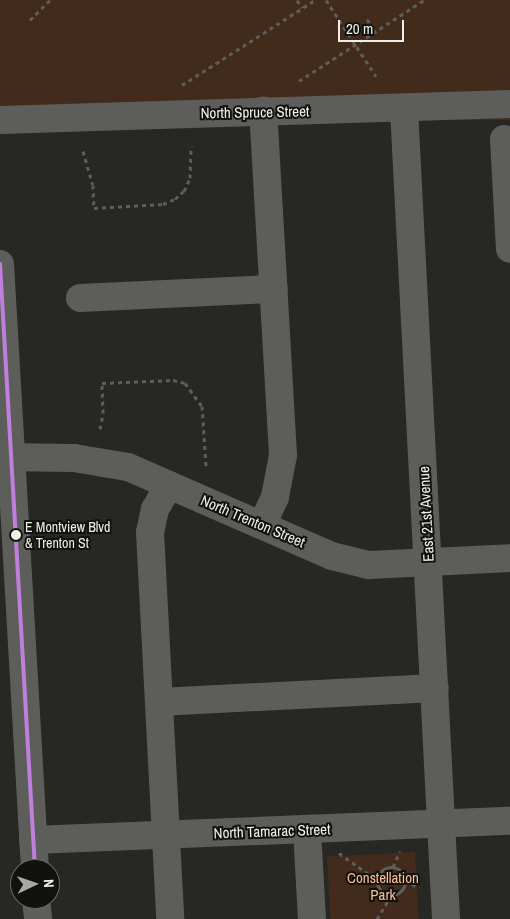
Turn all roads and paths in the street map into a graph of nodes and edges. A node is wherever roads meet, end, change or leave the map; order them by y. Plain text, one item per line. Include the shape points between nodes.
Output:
1 (50, 0) edge
2 (297, 0) edge
3 (315, 0) edge
4 (326, 0) edge
5 (424, 0) edge
6 (302, 8) junction
7 (367, 19) dead end
8 (30, 20) dead end
9 (375, 32) junction
10 (354, 45) junction
11 (376, 76) dead end
12 (299, 81) dead end
13 (182, 85) dead end
14 (510, 104) edge
15 (404, 109) junction
16 (263, 111) junction
17 (0, 120) edge
18 (504, 139) dead end
19 (191, 146) dead end
20 (84, 151) dead end
21 (510, 250) edge
22 (0, 278) edge
23 (274, 289) junction
24 (80, 298) dead end
25 (100, 430) dead end
26 (6, 457) edge
27 (206, 467) dead end
28 (169, 485) junction
29 (262, 525) junction
30 (510, 558) edge
31 (429, 563) junction
32 (435, 688) junction
33 (159, 702) junction
34 (510, 822) edge
35 (441, 825) junction
36 (307, 830) junction
37 (165, 835) junction
38 (33, 840) junction
39 (401, 850) dead end
40 (339, 853) dead end
41 (34, 859) edge
42 (394, 867) junction
43 (405, 880) junction
44 (378, 881) junction
45 (419, 888) dead end
46 (392, 894) junction
47 (170, 919) edge
48 (312, 919) edge
49 (377, 919) edge
50 (446, 919) edge

1 - 8 path
2 - 6 path
3 - 6 path
4 - 10 path
5 - 9 path
6 - 13 path
7 - 9 path
9 - 10 path
10 - 11 path
10 - 12 path
14 - 15 street, North Spruce Street
15 - 16 street, North Spruce Street
15 - 31 street, East 21st Avenue
16 - 17 street, North Spruce Street
16 - 23 street
18 - 21 street
19 - 20 path via 190,178 184,191 175,199 164,204 94,208 93,185
22 - 26 main road
23 - 24 street
23 - 29 street via 283,454 275,497
25 - 27 path via 102,383 173,380 185,383 202,406
26 - 28 street, North Trenton Street via 74,458 128,468
26 - 38 main road
28 - 29 street, North Trenton Street
28 - 33 street via 155,509 150,532
29 - 31 street, North Trenton Street via 332,556 369,565
30 - 31 street, North Trenton Street
31 - 32 street, East 21st Avenue
32 - 33 street
32 - 35 street, East 21st Avenue
33 - 37 street
34 - 35 street, North Tamarac Street
35 - 36 street, North Tamarac Street
35 - 50 street, East 21st Avenue
36 - 37 street, North Tamarac Street
36 - 48 street
37 - 38 street, North Tamarac Street
37 - 47 street
38 - 41 main road
39 - 42 path
40 - 44 path
42 - 43 path via 402,871
42 - 44 path via 381,872
43 - 45 path
43 - 46 path via 400,892
44 - 46 path via 384,892
46 - 49 path

